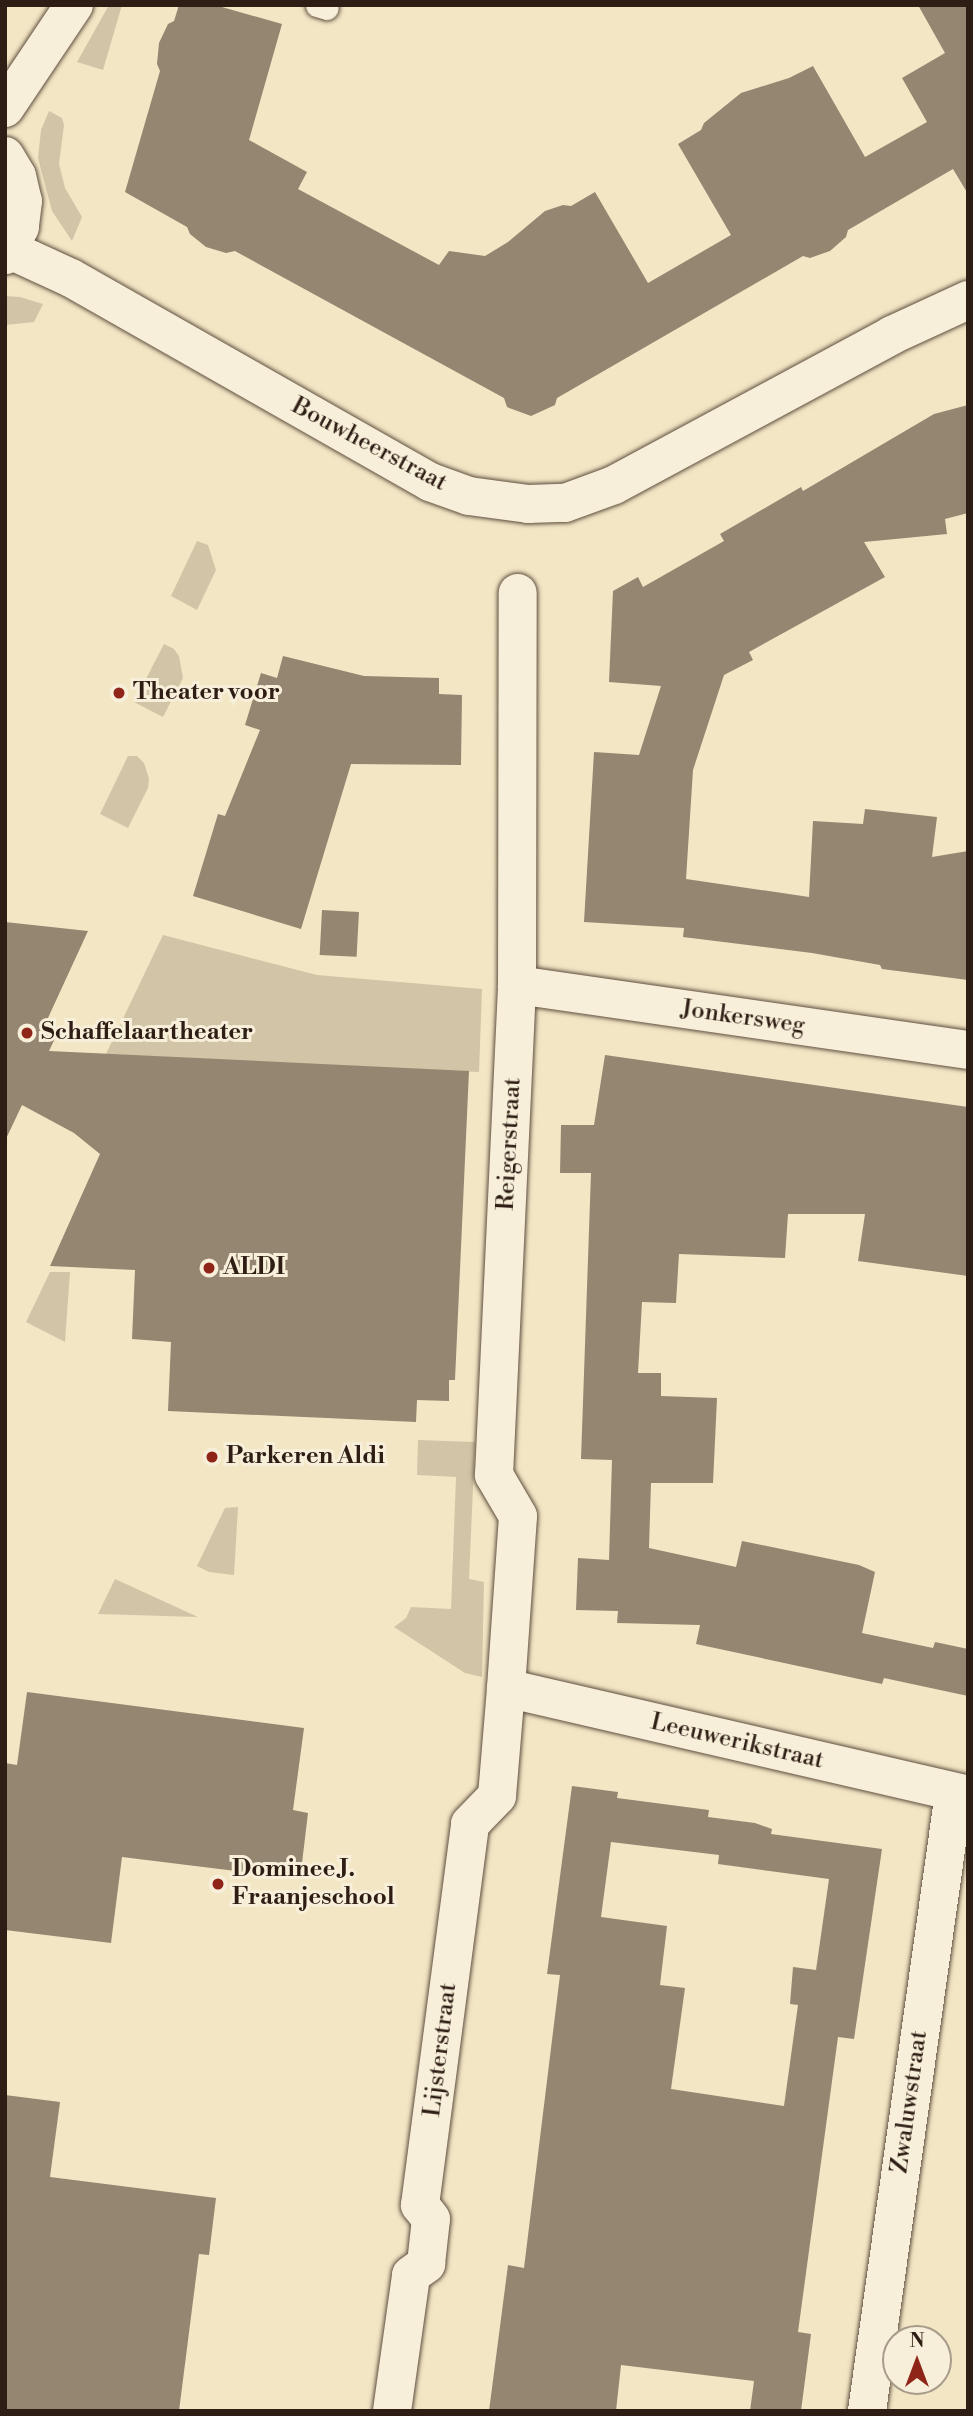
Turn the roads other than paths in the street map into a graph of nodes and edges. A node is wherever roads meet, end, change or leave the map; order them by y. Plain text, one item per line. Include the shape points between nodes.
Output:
1 (74, 5) edge
2 (5, 108) edge
3 (5, 156) edge
4 (8, 252) edge
5 (968, 300) edge
6 (518, 593) dead end
7 (517, 985) junction
8 (968, 1050) edge
9 (506, 1688) junction
10 (961, 1794) edge
11 (392, 2411) edge
12 (867, 2411) edge

1 - 2 street
3 - 4 street via 17,176 23,201 20,227
4 - 5 street, Bouwheerstraat via 71,278 430,482 469,496 528,504 565,503 614,485 892,335
6 - 7 street, Reigerstraat
7 - 8 street, Jonkersweg
7 - 9 street, Reigerstraat via 494,1475 518,1517
9 - 10 street, Leeuwerikstraat
9 - 11 street, Lijsterstraat via 497,1796 470,1824 420,2205 431,2219 426,2264 411,2275
10 - 12 street, Zwaluwstraat

